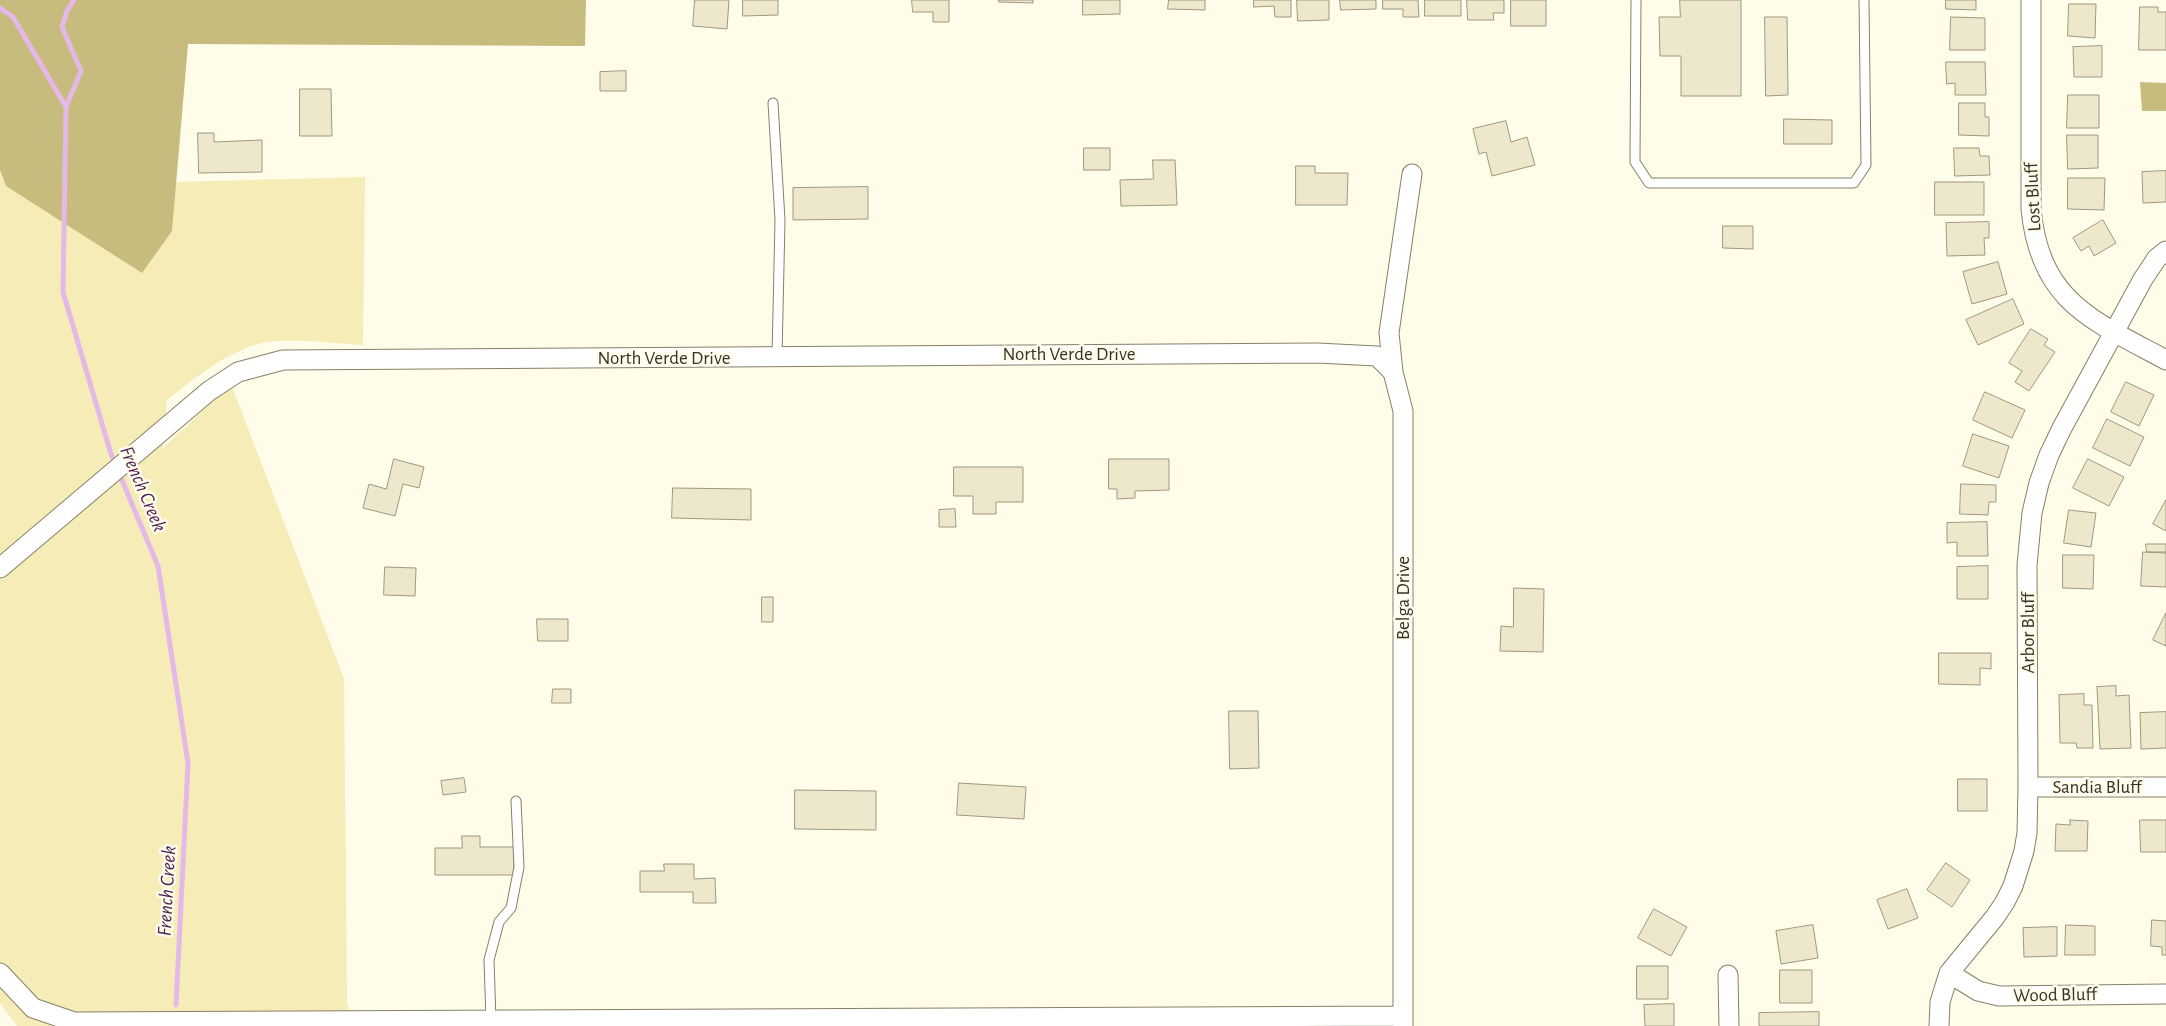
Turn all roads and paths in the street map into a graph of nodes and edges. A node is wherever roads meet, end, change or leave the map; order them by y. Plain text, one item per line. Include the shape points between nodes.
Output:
1 (1636, 0) edge
2 (1864, 0) edge
3 (2031, 0) edge
4 (773, 103) dead end
5 (1412, 174) dead end
6 (2166, 251) edge
7 (2114, 332) junction
8 (777, 357) junction
9 (2166, 360) edge
10 (1393, 372) junction
11 (0, 568) edge
12 (2028, 787) junction
13 (2166, 787) edge
14 (516, 801) dead end
15 (0, 973) edge
16 (1949, 973) junction
17 (1728, 975) dead end
18 (2166, 994) edge
19 (491, 1020) junction
20 (1403, 1021) edge
21 (1729, 1026) edge
22 (1939, 1026) edge

1 - 2 lane via 1634,162 1649,183 1854,183 1866,165
3 - 7 street, Lost Bluff via 2031,208 2034,233 2042,260 2055,284 2073,305
4 - 8 lane via 780,220
5 - 10 street, Belga Drive via 1389,333
6 - 7 street, Arbor Bluff via 2157,258 2143,279
7 - 9 street, Lost Bluff
7 - 12 street, Arbor Bluff via 2049,455 2032,512 2028,565
8 - 10 street, North Verde Drive via 1317,353 1377,356
8 - 11 street, North Verde Drive via 283,360 238,372 209,391
10 - 20 street, Belga Drive via 1403,412
12 - 13 street, Sandia Bluff
12 - 16 street, Arbor Bluff via 2027,833 2013,886 1995,917
14 - 19 lane via 520,867 511,908 499,922 489,960
15 - 19 street via 33,1008 74,1022
16 - 18 street, Wood Bluff via 1978,992 1999,996
16 - 22 street, Arbor Bluff via 1940,1002
17 - 21 street
19 - 20 street

